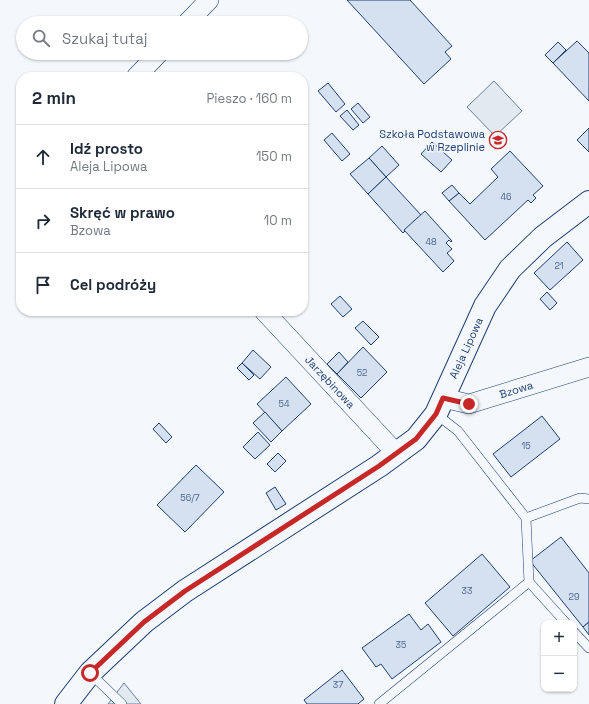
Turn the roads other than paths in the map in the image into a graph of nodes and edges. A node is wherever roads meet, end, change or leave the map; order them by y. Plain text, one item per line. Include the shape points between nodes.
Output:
1 (209, 0) edge
2 (194, 16) edge
3 (152, 60) edge
4 (141, 72) edge
5 (589, 202) edge
6 (269, 316) edge
7 (589, 368) edge
8 (440, 406) junction
9 (396, 453) junction
10 (589, 499) edge
11 (526, 518) junction
12 (529, 582) junction
13 (563, 620) edge
14 (577, 635) edge
15 (589, 648) edge
16 (90, 673) junction
17 (66, 704) edge
18 (122, 704) edge
19 (379, 704) edge

1 - 2 street
3 - 4 street
5 - 8 street, Aleja Lipowa via 544,237 510,269 485,306
6 - 9 street, Jarzębinowa
7 - 8 street, Bzowa via 469,404
8 - 9 street, Aleja Lipowa via 416,439
8 - 11 lane
9 - 16 street, Aleja Lipowa via 185,591 144,622
10 - 11 lane via 580,498
11 - 12 lane
12 - 13 lane
12 - 19 lane
14 - 15 lane
16 - 17 street, Aleja Lipowa
16 - 18 lane

